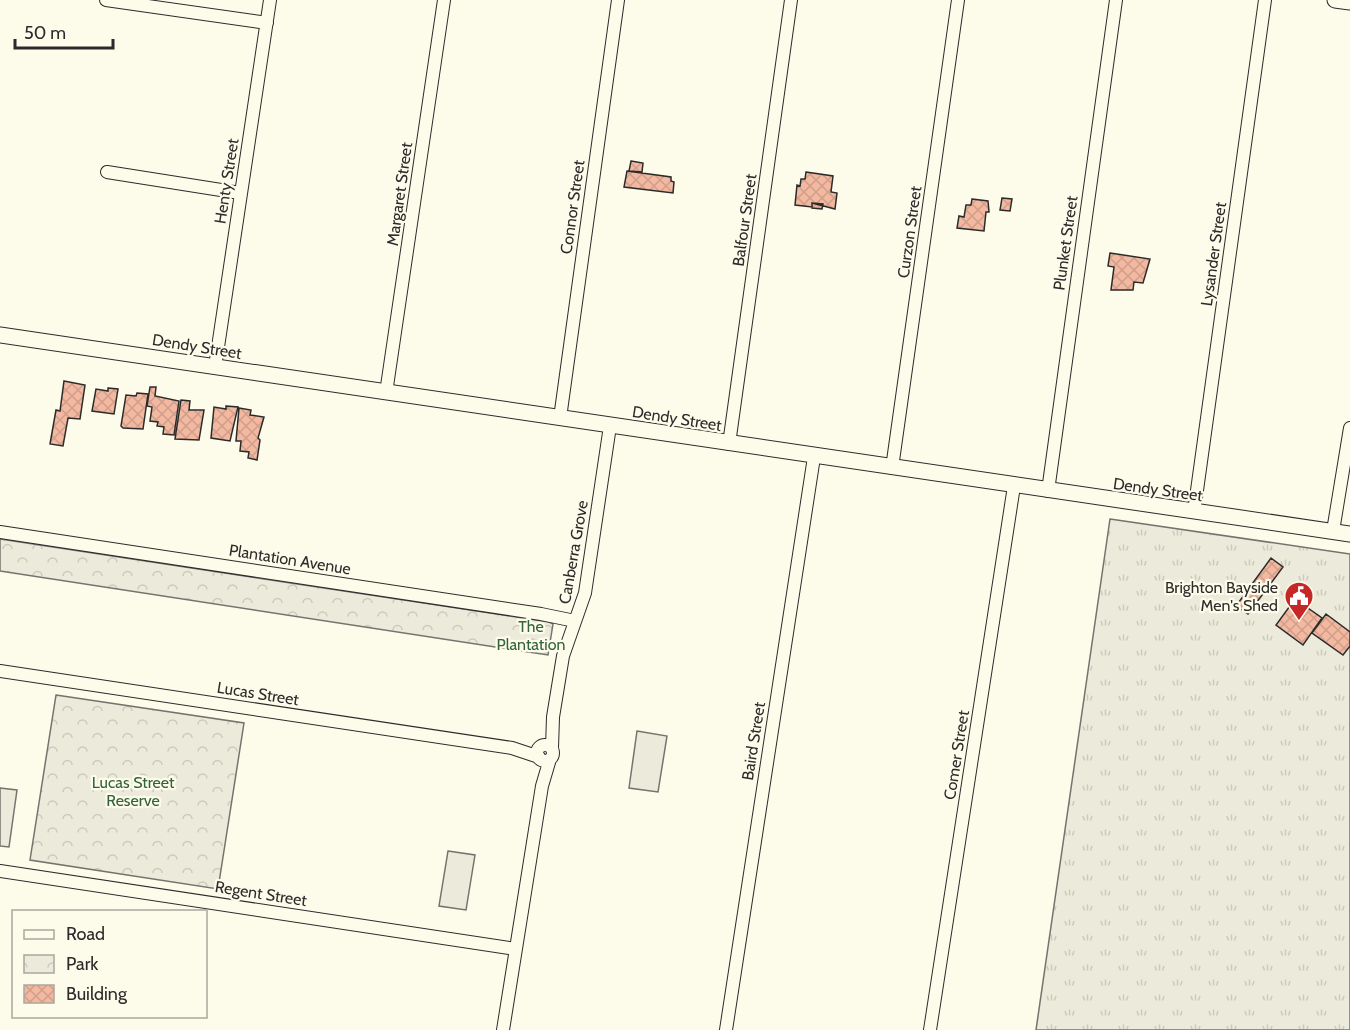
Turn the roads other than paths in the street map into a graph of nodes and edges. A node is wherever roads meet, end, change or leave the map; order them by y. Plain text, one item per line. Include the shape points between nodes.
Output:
1 (106, 0) edge
2 (270, 0) edge
3 (444, 0) edge
4 (618, 0) edge
5 (791, 0) edge
6 (958, 0) edge
7 (1116, 0) edge
8 (1265, 0) edge
9 (1335, 0) edge
10 (1350, 2) edge
11 (267, 23) junction
12 (107, 172) dead end
13 (240, 193) junction
14 (0, 335) edge
15 (215, 367) junction
16 (386, 393) junction
17 (560, 418) junction
18 (610, 426) junction
19 (1350, 428) edge
20 (729, 444) junction
21 (814, 457) junction
22 (892, 468) junction
23 (1014, 486) junction
24 (1048, 491) junction
25 (1194, 512) junction
26 (1333, 531) junction
27 (0, 532) edge
28 (1350, 534) edge
29 (575, 621) junction
30 (0, 671) edge
31 (544, 753) junction
32 (0, 871) edge
33 (516, 949) junction
34 (503, 1030) edge
35 (726, 1030) edge
36 (930, 1030) edge

1 - 11 street
2 - 11 street, Henty Street
3 - 16 street, Margaret Street
4 - 17 street, Connor Street
5 - 20 street, Balfour Street
6 - 22 street, Curzon Street
7 - 24 street, Plunket Street
8 - 25 street, Lysander Street
9 - 10 street
11 - 13 street, Henty Street
12 - 13 street
13 - 15 street, Henty Street
14 - 15 street, Dendy Street
15 - 16 street, Dendy Street
16 - 17 street, Dendy Street
17 - 18 street, Dendy Street
18 - 20 street, Dendy Street
18 - 29 street, Canberra Grove via 585,593
19 - 26 street
20 - 21 street, Dendy Street
21 - 22 street, Dendy Street
21 - 35 street, Baird Street
22 - 23 street, Dendy Street
23 - 24 street, Dendy Street
23 - 36 street, Comer Street
24 - 25 street, Dendy Street
25 - 26 street, Dendy Street
26 - 28 street, Dendy Street
27 - 29 street, Plantation Avenue
29 - 31 street, Canberra Grove via 566,643
30 - 31 street, Lucas Street
31 - 33 street, Canberra Grove
32 - 33 street, Regent Street
33 - 34 street, Canberra Grove

